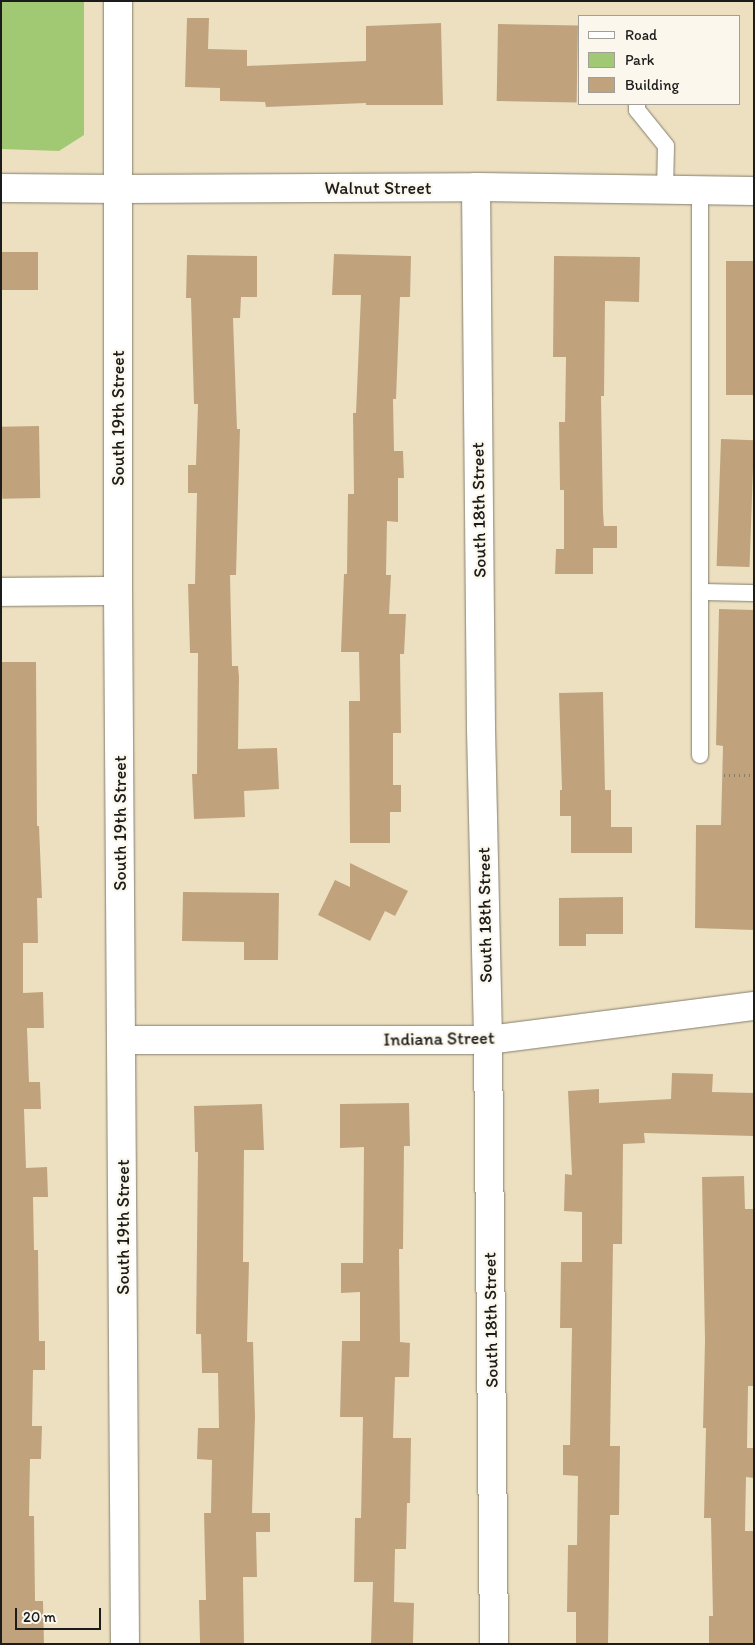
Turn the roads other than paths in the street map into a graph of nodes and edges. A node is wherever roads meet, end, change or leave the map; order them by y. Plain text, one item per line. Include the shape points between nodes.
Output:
1 (118, 1) edge
2 (637, 105) edge
3 (476, 187) junction
4 (1, 188) edge
5 (119, 189) junction
6 (665, 190) junction
7 (700, 190) junction
8 (754, 191) edge
9 (118, 591) junction
10 (1, 592) edge
11 (700, 592) junction
12 (754, 593) edge
13 (700, 756) dead end
14 (754, 1006) edge
15 (122, 1040) junction
16 (488, 1040) junction
17 (125, 1644) edge
18 (494, 1644) edge

1 - 5 street, South 19th Street
2 - 6 lane via 637,110 666,146
3 - 5 street, Walnut Street
3 - 6 street, Walnut Street
3 - 16 street, South 18th Street via 481,729
4 - 5 street, Walnut Street
5 - 9 street, South 19th Street
6 - 7 street, Walnut Street
7 - 8 street, Walnut Street
7 - 11 lane
9 - 10 street
9 - 15 street, South 19th Street
11 - 12 lane
11 - 13 lane
14 - 16 street, Indiana Street
15 - 16 street, Indiana Street
15 - 17 street, South 19th Street
16 - 18 street, South 18th Street

